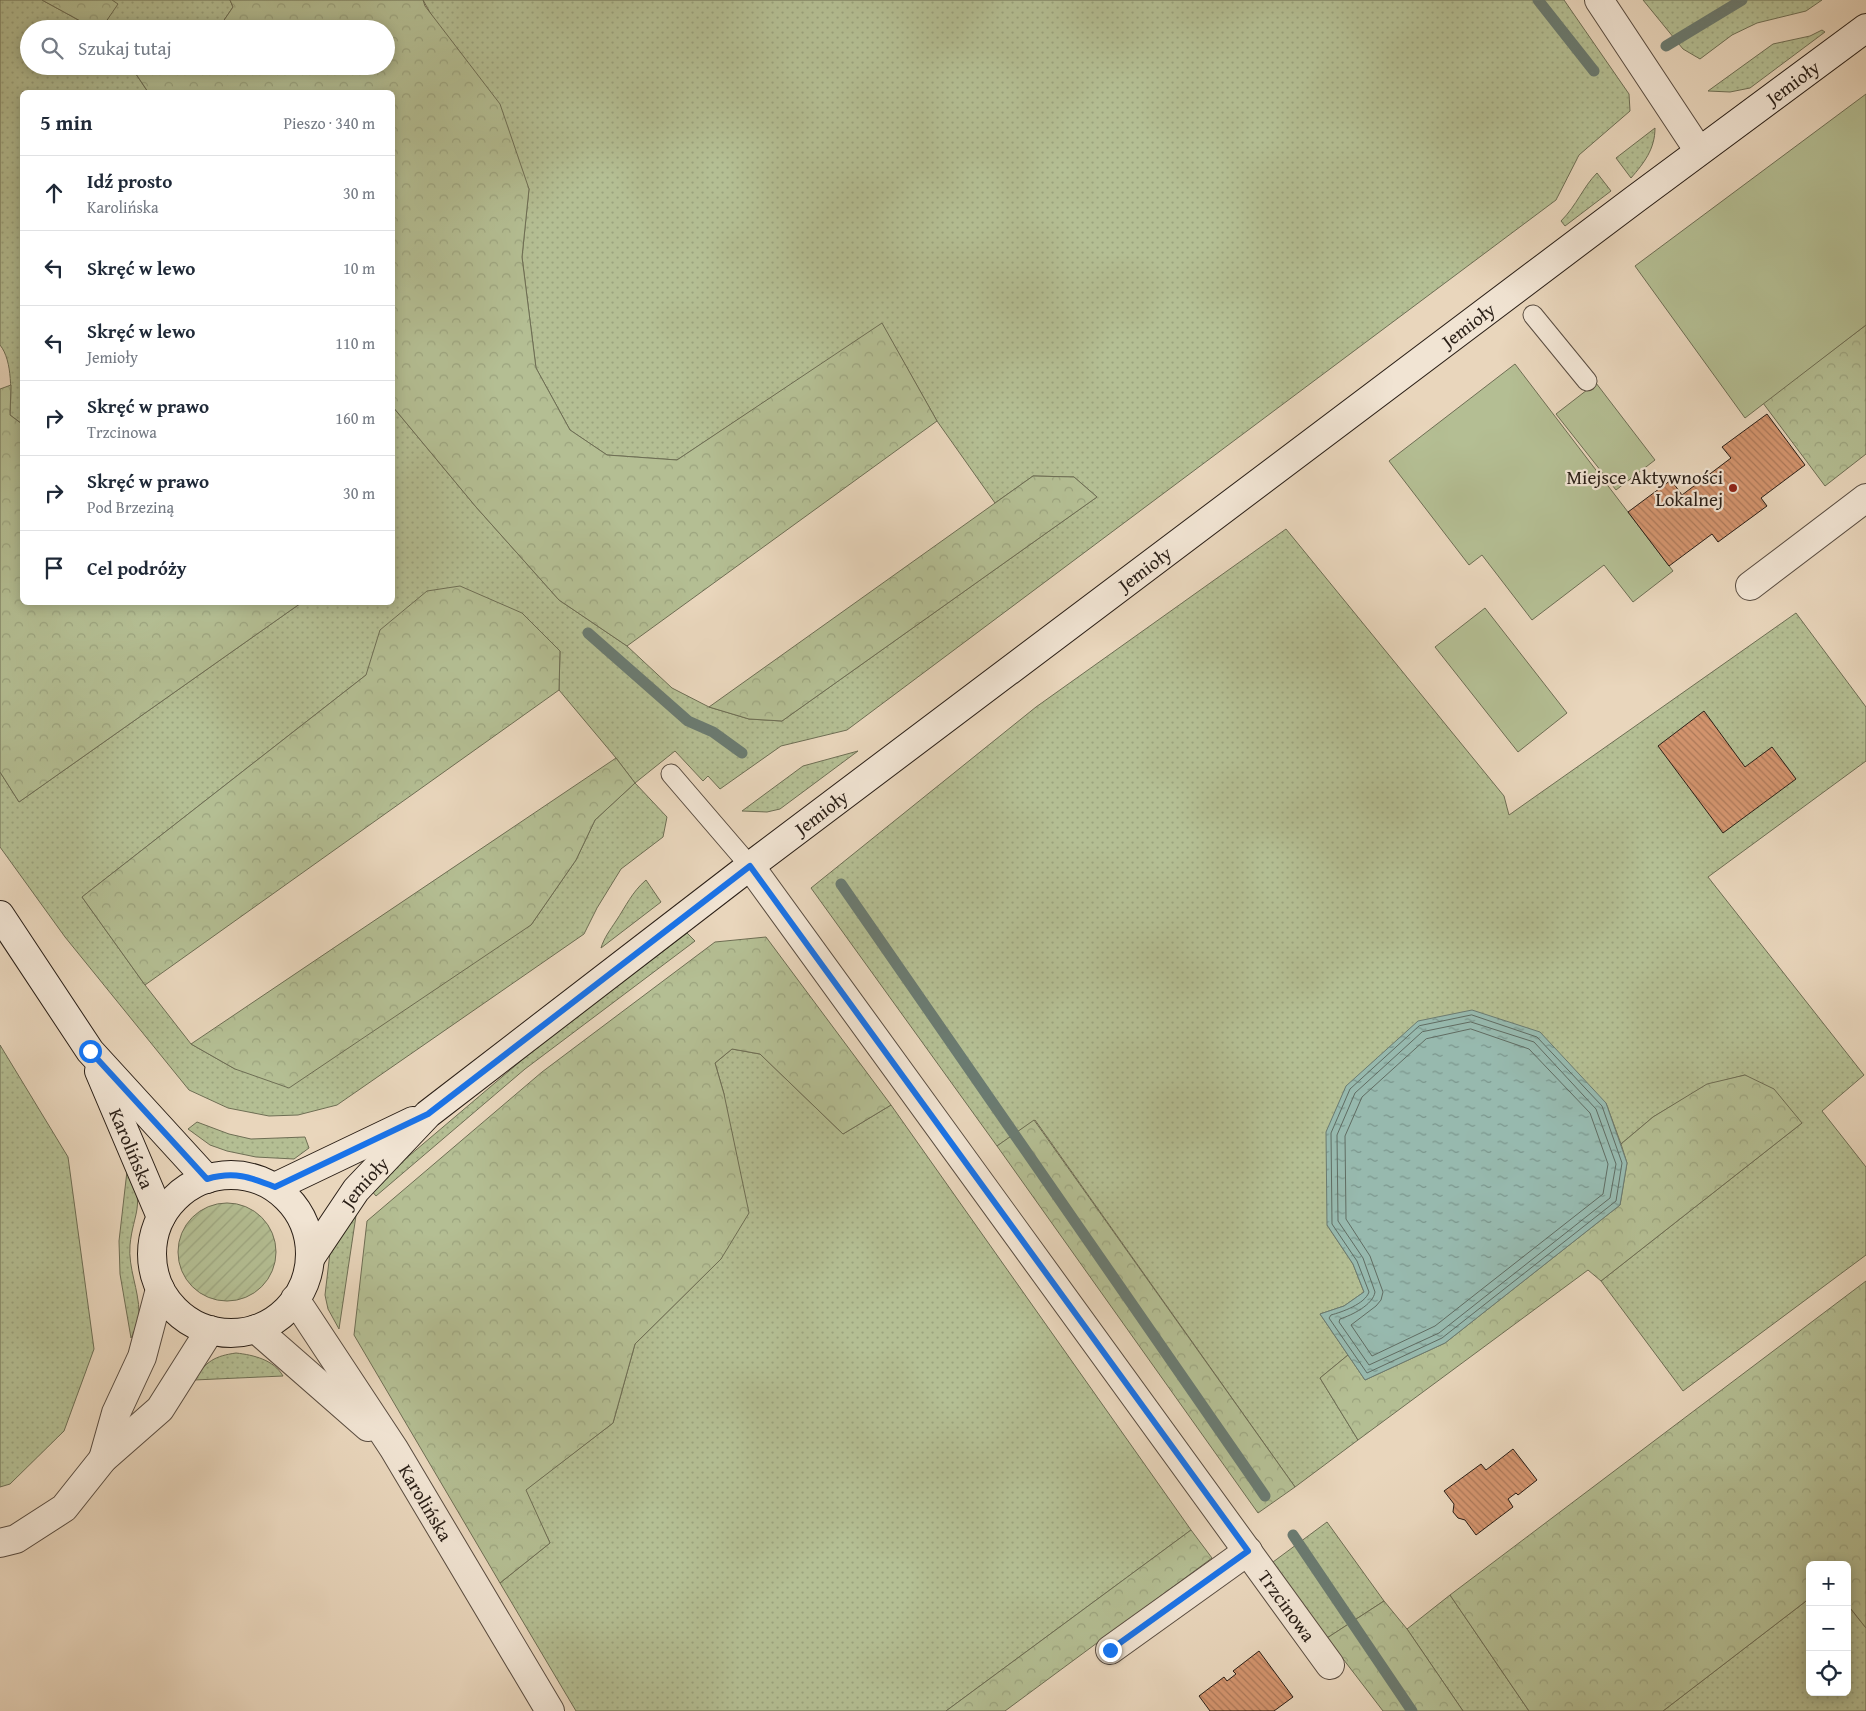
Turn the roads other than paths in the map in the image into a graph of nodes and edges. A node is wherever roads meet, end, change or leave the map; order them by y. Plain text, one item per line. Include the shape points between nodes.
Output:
1 (1599, 0) edge
2 (1866, 28) edge
3 (1699, 152) junction
4 (1533, 315) dead end
5 (1586, 381) dead end
6 (1866, 498) edge
7 (1750, 586) dead end
8 (671, 774) dead end
9 (750, 866) junction
10 (0, 915) edge
11 (90, 1051) junction
12 (428, 1114) junction
13 (207, 1179) junction
14 (275, 1187) junction
15 (161, 1217) junction
16 (311, 1257) junction
17 (160, 1289) junction
18 (296, 1299) junction
19 (256, 1329) junction
20 (210, 1330) junction
21 (394, 1449) junction
22 (103, 1459) junction
23 (0, 1544) edge
24 (1248, 1551) junction
25 (1110, 1650) dead end
26 (1330, 1665) dead end
27 (550, 1711) edge

1 - 3 street
2 - 3 street, Jemioły
3 - 9 street, Jemioły
4 - 5 lane
6 - 7 street
8 - 9 lane
9 - 12 street, Jemioły
9 - 24 street, Trzcinowa
10 - 11 street, Karolińska
11 - 13 street, Karolińska
11 - 15 street, Karolińska
12 - 14 street, Jemioły
12 - 16 street, Jemioły via 356,1190
13 - 14 street via 222,1174 249,1176
13 - 15 street via 176,1197
14 - 16 street via 295,1205 307,1230
15 - 17 street via 153,1240 152,1265
16 - 18 street via 305,1284
17 - 20 street via 174,1309 191,1324
17 - 22 street via 142,1357 116,1412
18 - 19 street via 269,1324
18 - 21 street, Karolińska
19 - 20 street
19 - 21 street
20 - 22 street via 160,1409
21 - 27 street, Karolińska
22 - 23 street via 64,1508 16,1539
24 - 25 street
24 - 26 street, Trzcinowa

